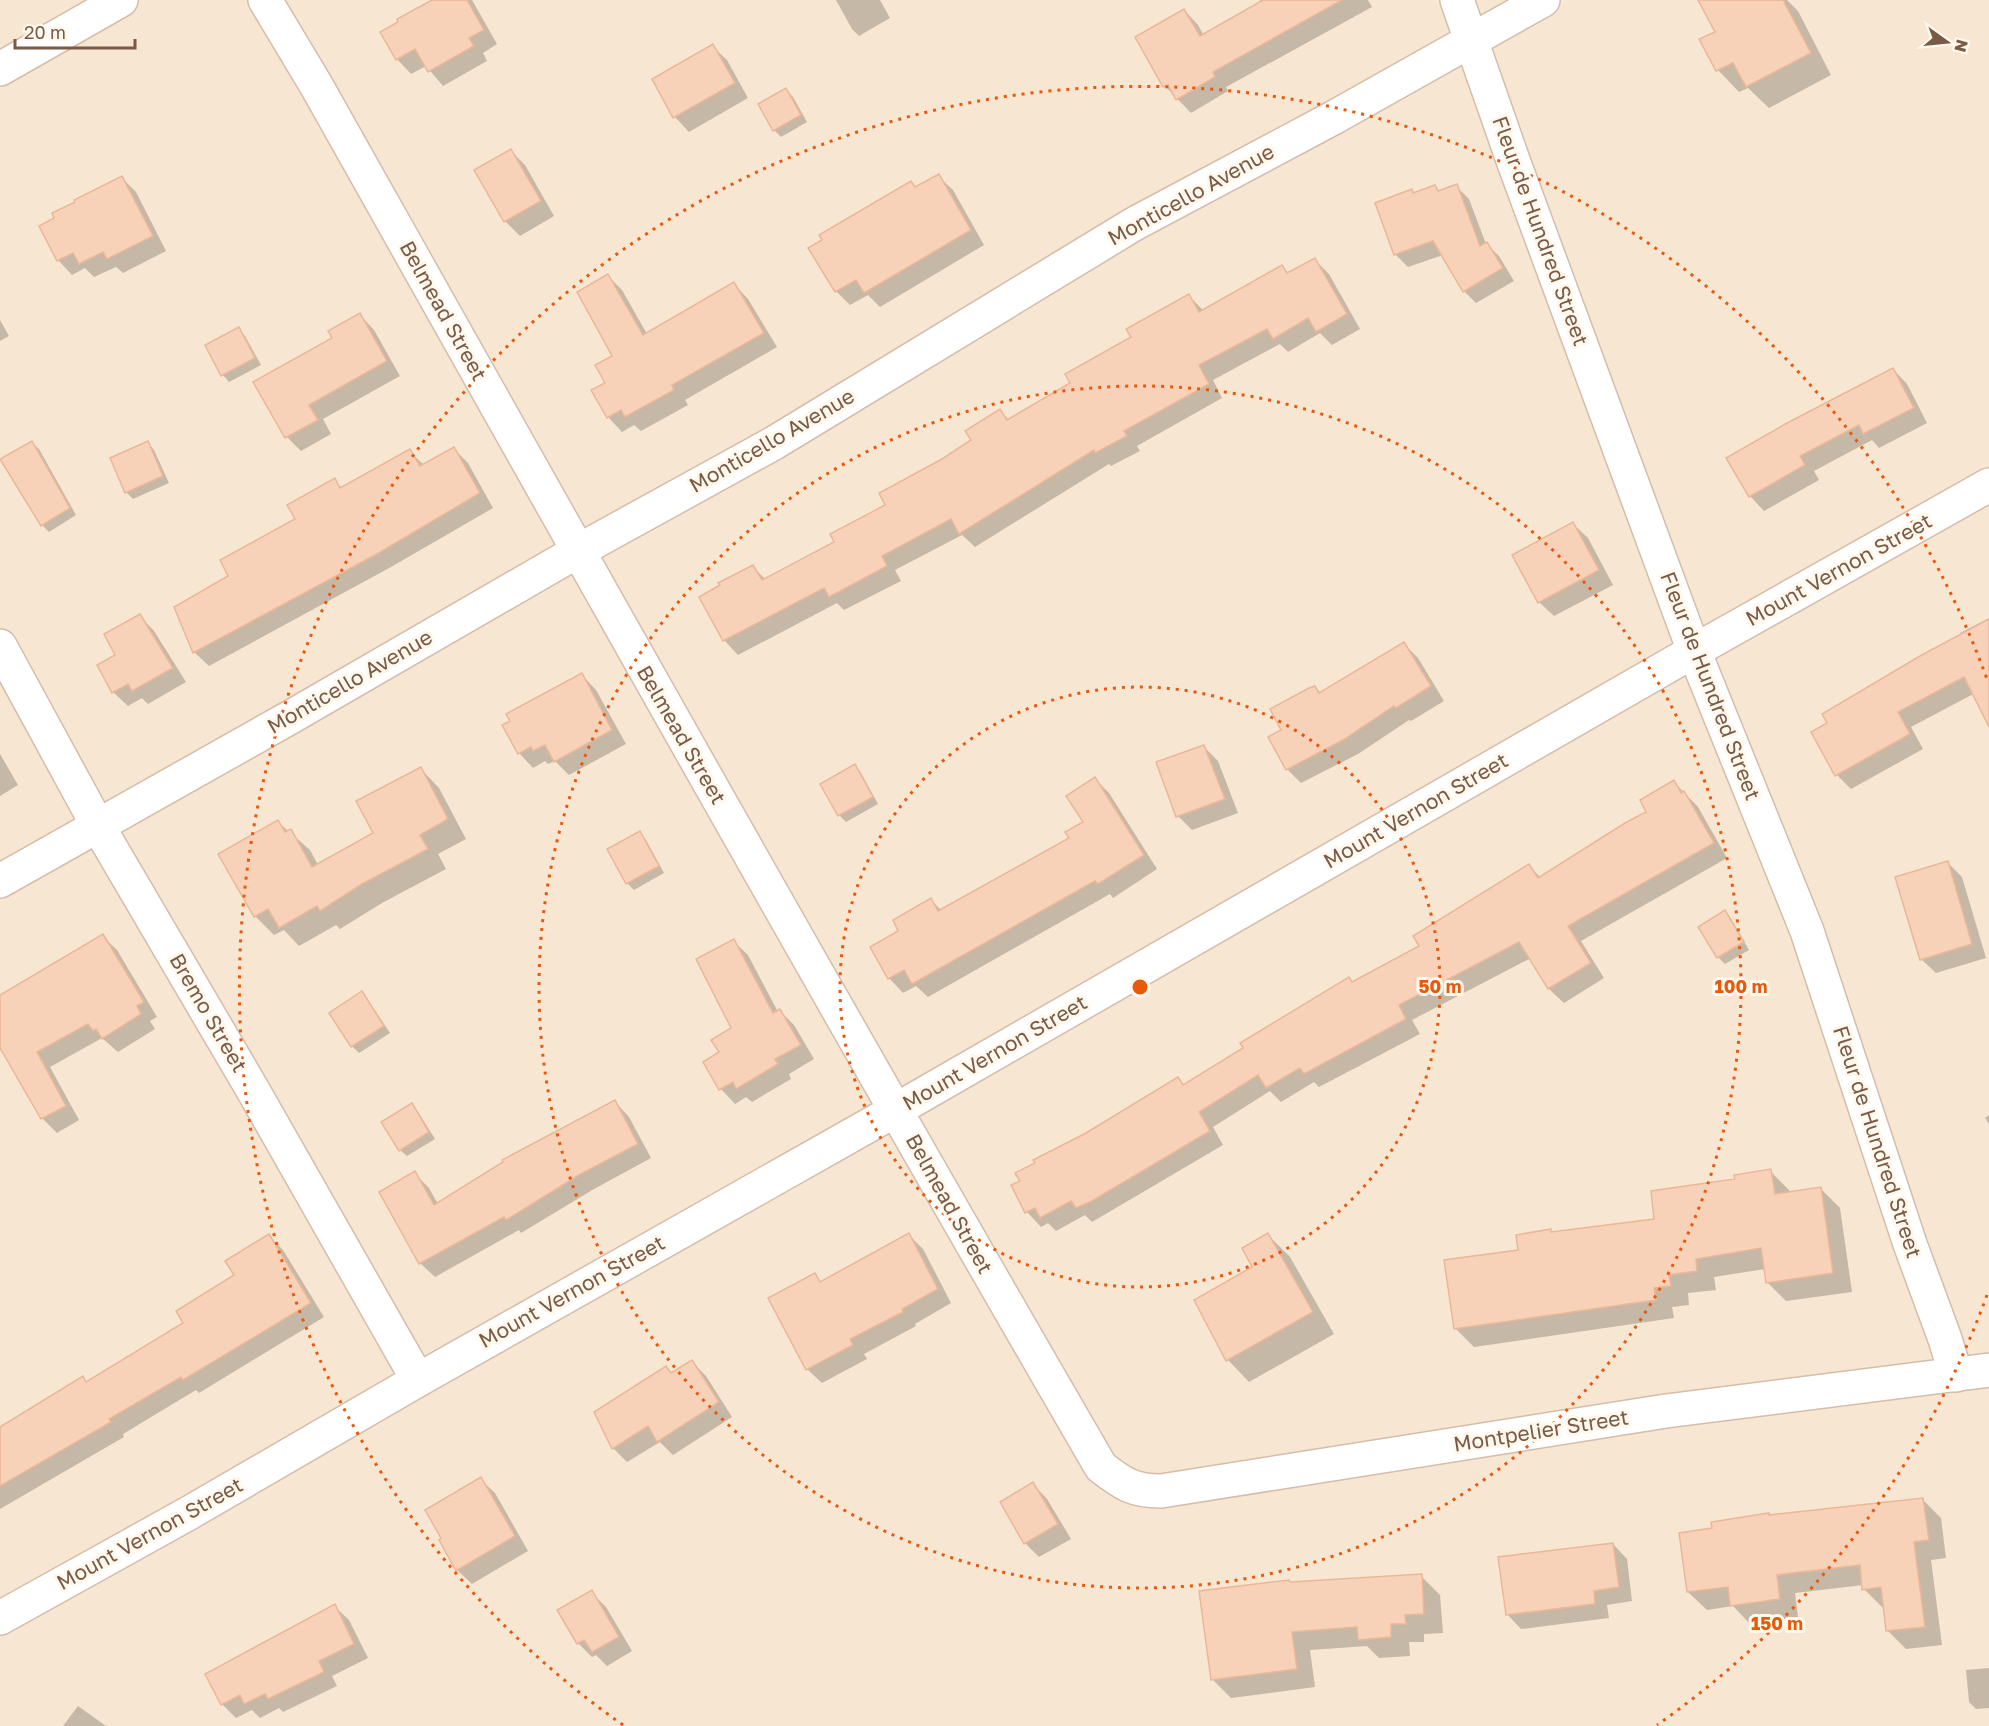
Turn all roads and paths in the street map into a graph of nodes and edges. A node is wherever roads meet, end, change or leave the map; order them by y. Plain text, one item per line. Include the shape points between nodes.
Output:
1 (121, 0) edge
2 (265, 0) edge
3 (1457, 0) edge
4 (1543, 0) edge
5 (1471, 41) junction
6 (0, 69) edge
7 (1989, 485) edge
8 (578, 550) junction
9 (0, 646) edge
10 (1694, 651) junction
11 (98, 826) junction
12 (0, 881) edge
13 (896, 1110) junction
14 (1989, 1370) edge
15 (1956, 1375) junction
16 (417, 1380) junction
17 (1101, 1467) joint
18 (0, 1618) edge

1 - 6 street
2 - 8 street, Belmead Street
3 - 5 street, Fleur de Hundred Street
4 - 5 street, Monticello Avenue
5 - 8 street, Monticello Avenue via 1134,224 774,442
5 - 10 street, Fleur de Hundred Street
7 - 10 street, Mount Vernon Street
8 - 11 street, Monticello Avenue
8 - 13 street, Belmead Street
9 - 11 street, Bremo Street
10 - 13 street, Mount Vernon Street
10 - 15 street, Fleur de Hundred Street via 1808,931
11 - 12 street, Monticello Avenue
11 - 16 street, Bremo Street
13 - 16 street, Mount Vernon Street
13 - 17 street, Belmead Street
14 - 15 street, Montpelier Street
15 - 17 street, Montpelier Street via 1666,1411 1161,1491 1121,1483
16 - 18 street, Mount Vernon Street

